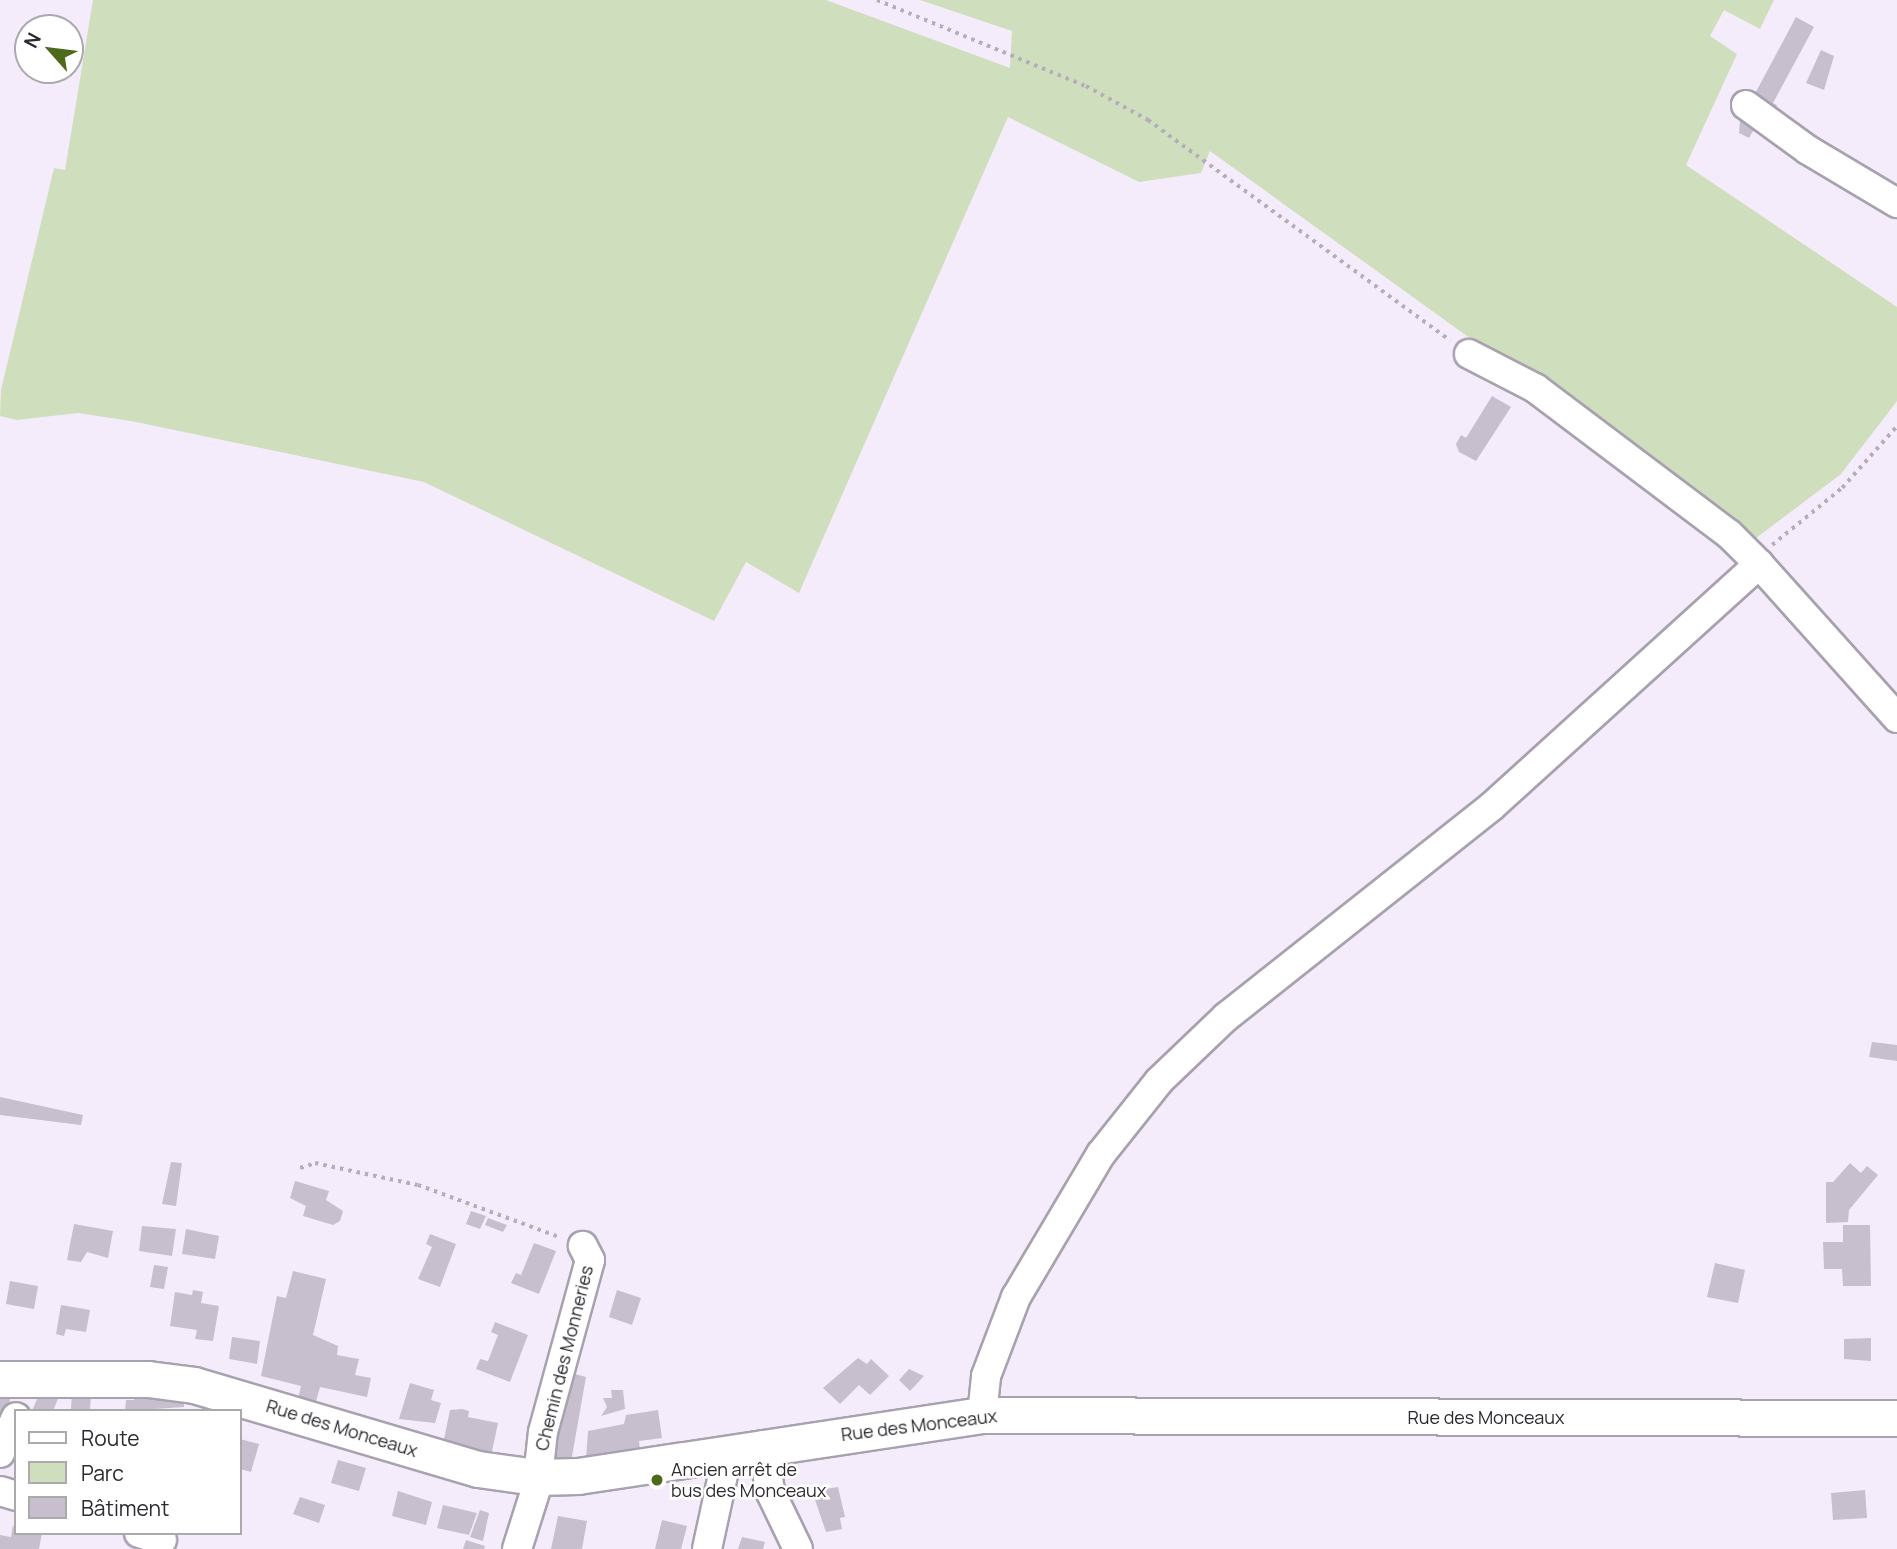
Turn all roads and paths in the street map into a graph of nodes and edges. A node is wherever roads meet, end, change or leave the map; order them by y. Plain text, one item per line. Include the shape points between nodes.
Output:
1 (877, 0) edge
2 (1746, 105) dead end
3 (1894, 194) edge
4 (1469, 354) joint
5 (1897, 426) edge
6 (1759, 564) junction
7 (1897, 718) edge
8 (300, 1168) dead end
9 (583, 1245) joint
10 (15, 1390) edge
11 (982, 1415) junction
12 (1897, 1418) edge
13 (14, 1422) edge
14 (763, 1445) junction
15 (728, 1452) junction
16 (0, 1453) edge
17 (536, 1476) junction
18 (517, 1549) edge
19 (707, 1549) edge
20 (798, 1549) edge

1 - 4 path via 1086,86 1148,120
2 - 3 street
4 - 6 street via 1535,388 1704,515
5 - 6 path via 1842,488 1777,539
6 - 7 street
6 - 11 street via 1491,807 1226,1017 1159,1081 1101,1154 1024,1280 986,1376
8 - 9 path, Chemin des Monneries via 315,1163 418,1185
9 - 17 street, Chemin des Monneries via 590,1260
10 - 17 main road, Rue des Monceaux via 148,1379 194,1385 478,1469
11 - 12 main road, Rue des Monceaux
11 - 14 main road, Rue des Monceaux
13 - 16 street
14 - 15 main road, Rue des Monceaux
14 - 20 street via 770,1491
15 - 17 main road, Rue des Monceaux via 578,1476
15 - 19 street
17 - 18 street, Chemin des Monneries

